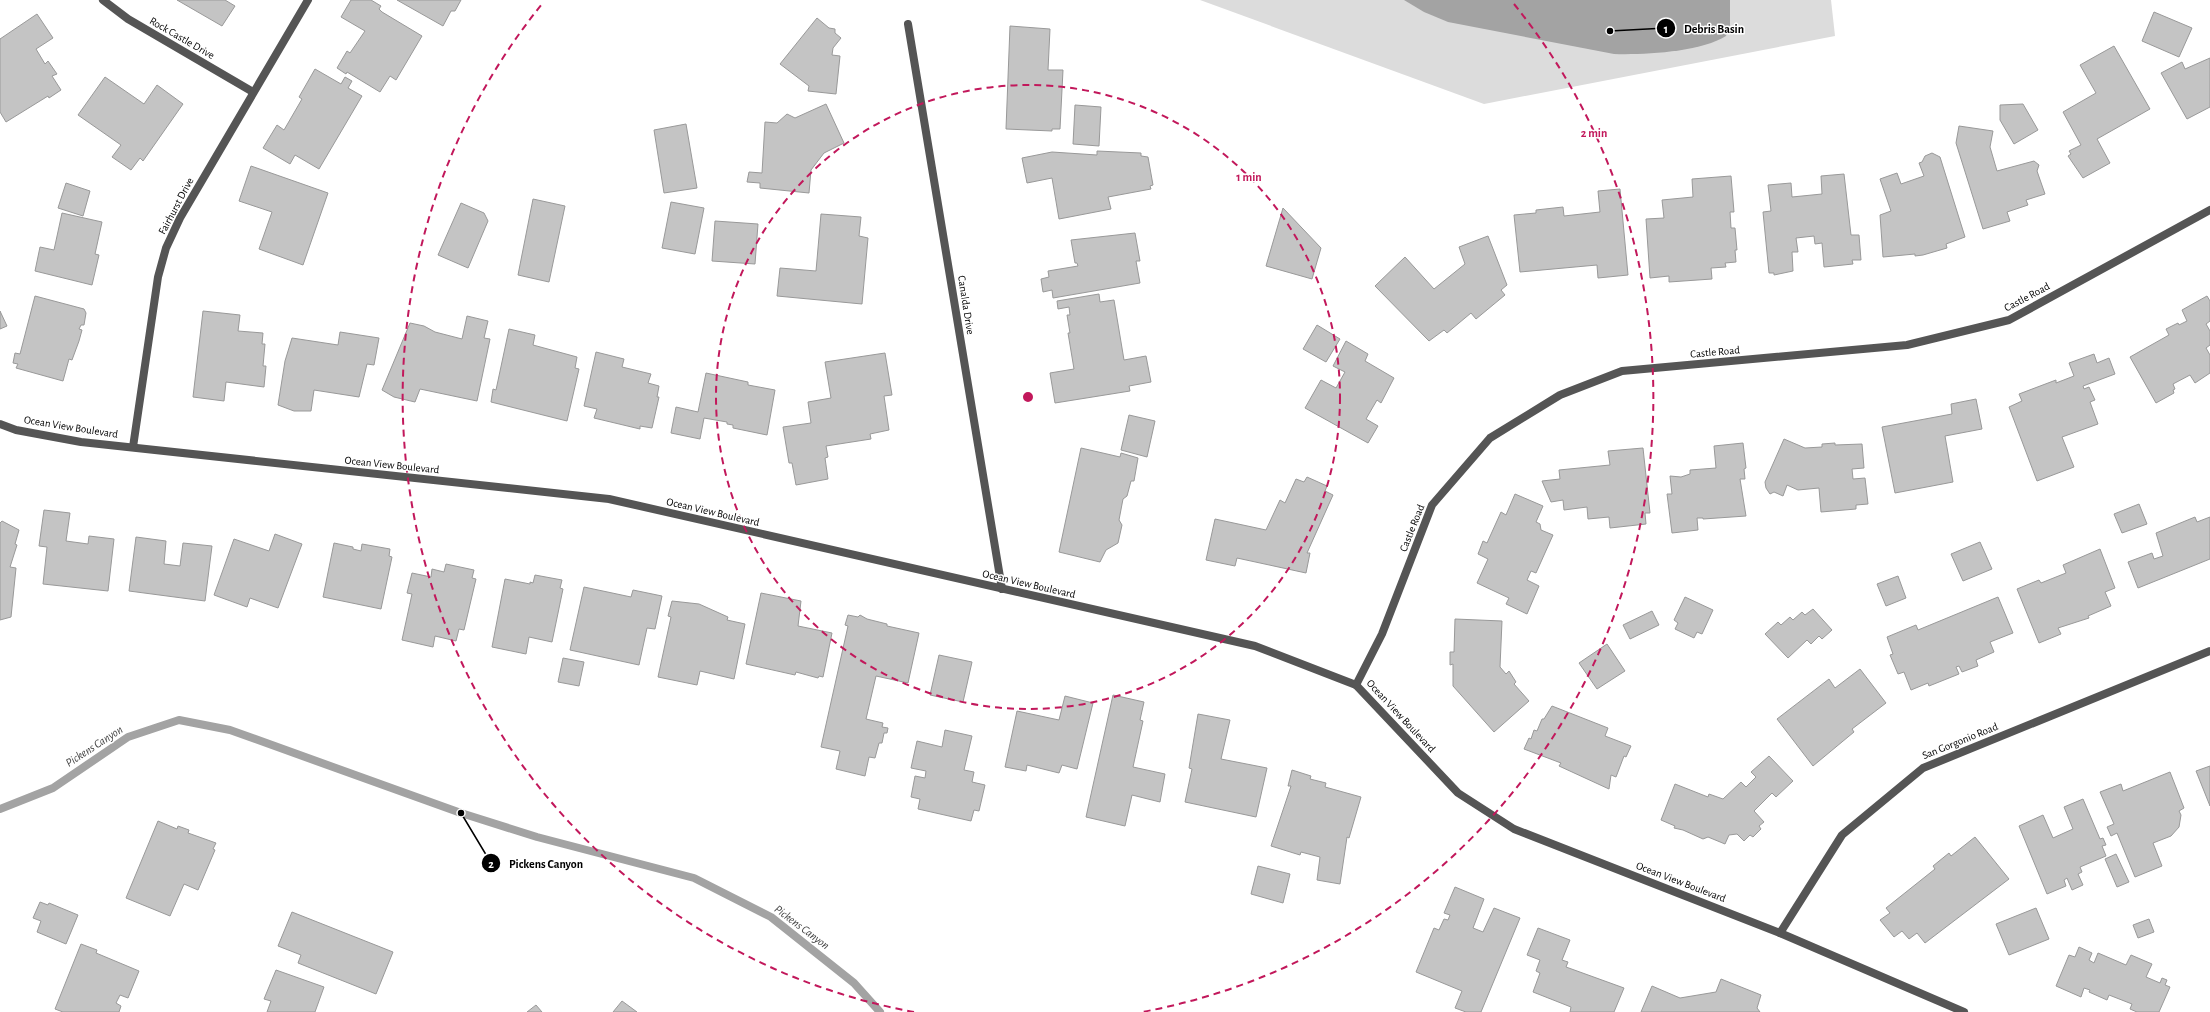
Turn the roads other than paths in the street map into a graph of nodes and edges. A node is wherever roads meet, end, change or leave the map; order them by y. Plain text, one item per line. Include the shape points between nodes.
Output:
1 (103, 0) edge
2 (308, 0) edge
3 (908, 24) dead end
4 (253, 92) junction
5 (2210, 210) edge
6 (0, 424) edge
7 (133, 447) junction
8 (1002, 589) junction
9 (2210, 651) edge
10 (1356, 684) junction
11 (1780, 933) junction
12 (1964, 1012) edge

1 - 4 street, Rock Castle Drive via 128,20
2 - 4 street, Fairhurst Drive
3 - 8 street, Canalda Drive
4 - 7 street, Fairhurst Drive via 180,218 166,248 158,277
5 - 10 street, Castle Road via 2009,320 1907,345 1622,371 1560,395 1490,438 1432,505 1382,634
6 - 7 street, Ocean View Boulevard via 16,430 81,442
7 - 8 street, Ocean View Boulevard via 609,500
8 - 10 street, Ocean View Boulevard via 1255,646
9 - 11 street, San Gorgonio Road via 1923,768 1842,835
10 - 11 street, Ocean View Boulevard via 1458,793 1514,829
11 - 12 street, Ocean View Boulevard

